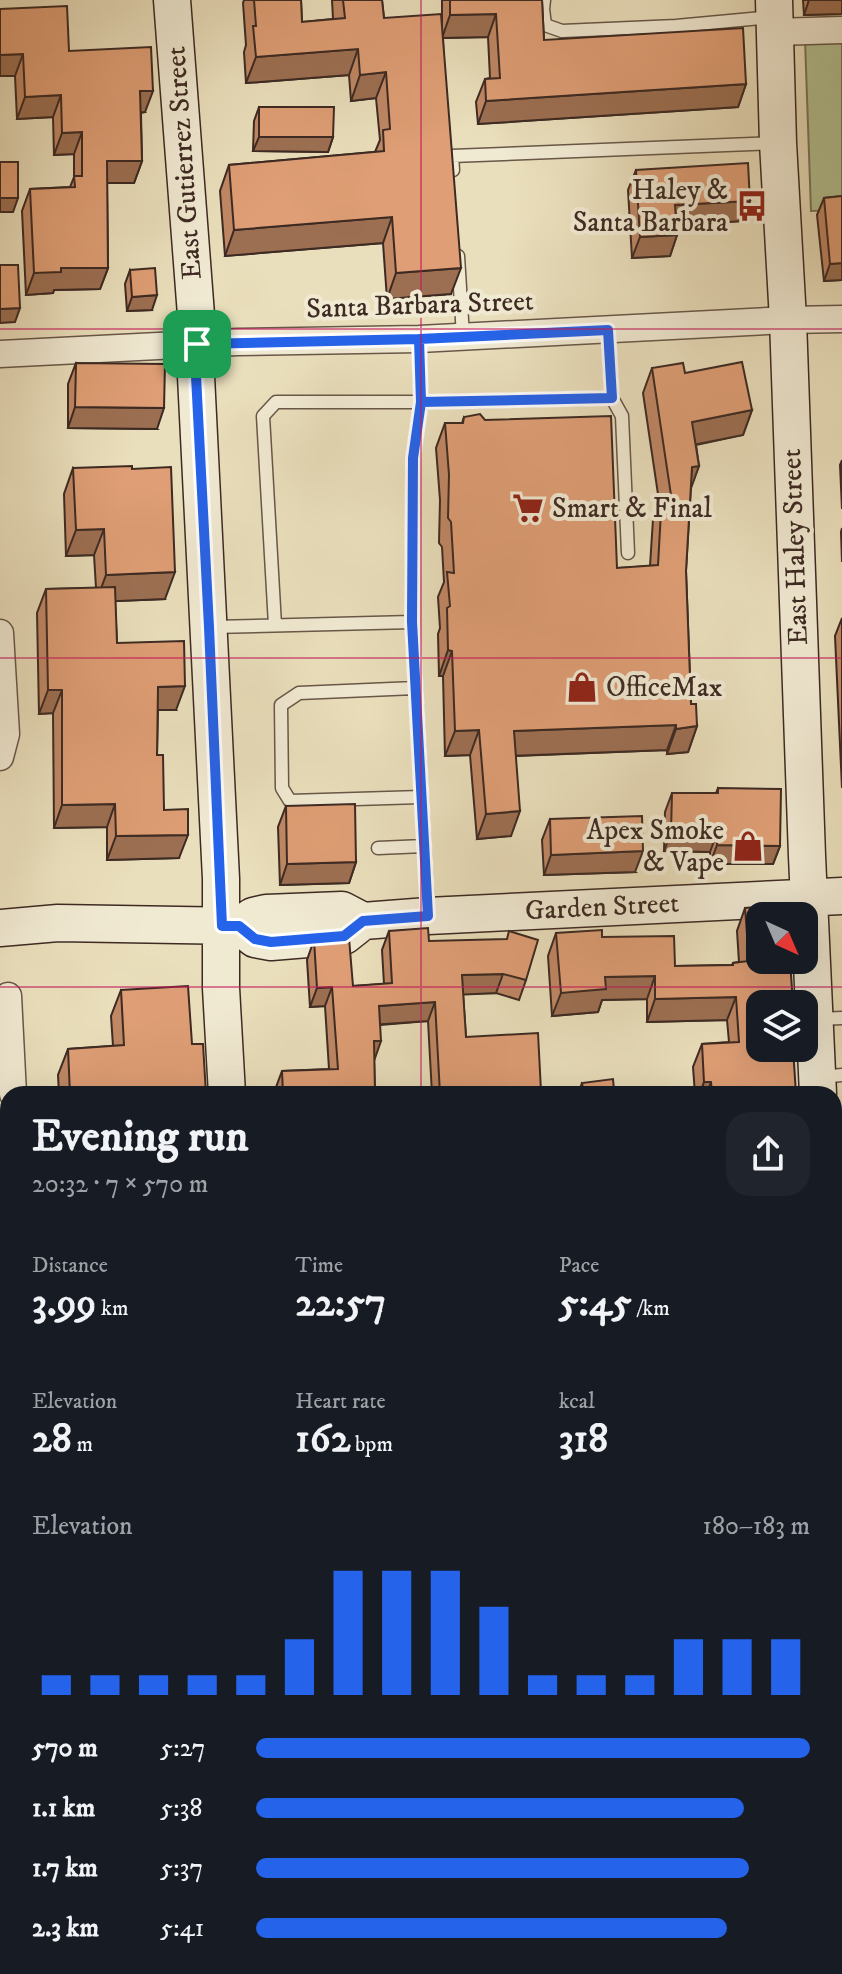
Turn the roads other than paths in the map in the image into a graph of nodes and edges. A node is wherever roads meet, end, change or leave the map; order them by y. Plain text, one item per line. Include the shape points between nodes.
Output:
1 (172, 0) edge
2 (544, 0) edge
3 (775, 16) edge
4 (842, 30) edge
5 (778, 143) junction
6 (454, 186) edge
7 (457, 246) edge
8 (842, 319) edge
9 (788, 320) junction
10 (608, 330) junction
11 (463, 336) junction
12 (419, 339) junction
13 (197, 344) junction
14 (0, 354) edge
15 (612, 398) junction
16 (421, 402) junction
17 (628, 553) dead end
18 (412, 622) junction
19 (275, 625) junction
20 (209, 627) junction
21 (0, 633) edge
22 (415, 688) junction
23 (0, 757) edge
24 (421, 797) junction
25 (424, 846) junction
26 (378, 848) dead end
27 (826, 896) edge
28 (428, 916) junction
29 (230, 926) junction
30 (0, 928) edge
31 (8, 996) dead end
32 (828, 1018) edge
33 (826, 1082) edge
34 (13, 1086) edge
35 (227, 1086) edge

1 - 13 main road, East Gutierrez Street
2 - 3 lane via 545,25 562,31
3 - 4 street
3 - 5 main road, East Haley Street
5 - 6 lane via 452,156
5 - 9 main road, East Haley Street
7 - 11 lane
8 - 9 street, Santa Barbara Street
9 - 10 street, Santa Barbara Street
9 - 27 main road, East Haley Street
10 - 11 street, Santa Barbara Street
10 - 15 lane
11 - 12 street, Santa Barbara Street
12 - 13 street, Santa Barbara Street
12 - 16 lane
13 - 14 street, Santa Barbara Street
13 - 20 main road, East Gutierrez Street
15 - 16 lane
15 - 17 lane via 622,416
16 - 18 lane via 413,458
16 - 19 lane via 276,402 263,416
18 - 19 lane
18 - 22 lane
19 - 20 lane
20 - 29 main road, East Gutierrez Street
21 - 23 street via 6,734
22 - 24 lane
22 - 24 lane via 299,693 281,705 282,788 290,801
24 - 25 lane
25 - 26 lane
25 - 28 lane
27 - 28 main road, Garden Street
27 - 32 main road, East Haley Street
28 - 29 main road, Garden Street via 363,921 342,910 266,913
29 - 30 main road, Garden Street via 58,923
29 - 35 main road, East Gutierrez Street via 221,988
31 - 34 street
32 - 33 main road, East Haley Street

